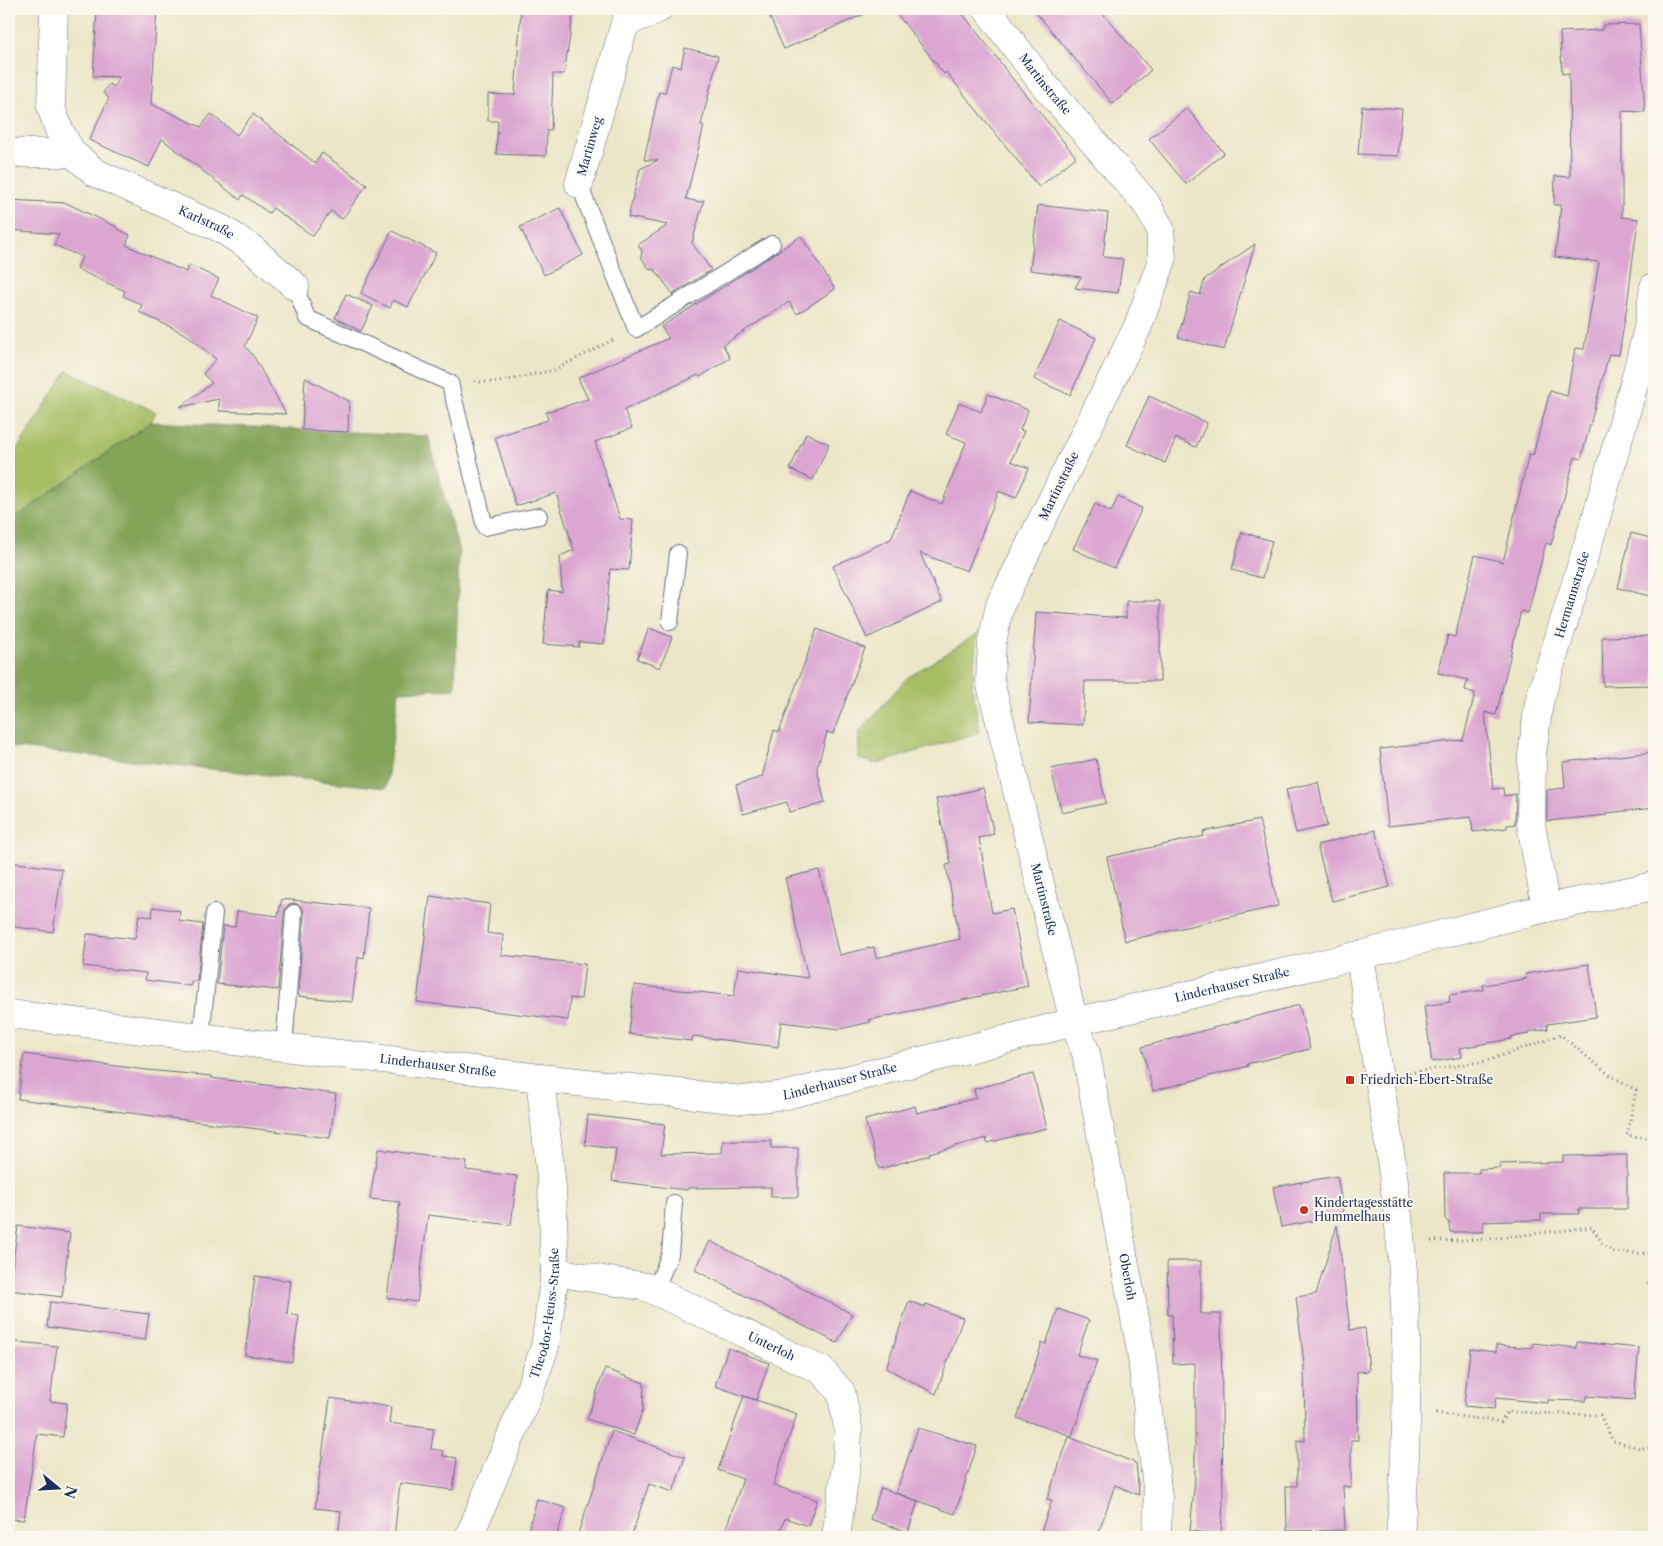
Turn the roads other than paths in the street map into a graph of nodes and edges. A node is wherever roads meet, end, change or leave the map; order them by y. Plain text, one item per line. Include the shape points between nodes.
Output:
1 (54, 9) edge
2 (658, 9) edge
3 (987, 9) edge
4 (9, 153) edge
5 (72, 153) junction
6 (579, 184) joint
7 (772, 244) dead end
8 (295, 286) joint
9 (1654, 287) edge
10 (539, 516) dead end
11 (678, 553) dead end
12 (670, 622) dead end
13 (1654, 886) edge
14 (1546, 908) junction
15 (214, 913) dead end
16 (294, 913) dead end
17 (1360, 955) junction
18 (9, 1014) edge
19 (1074, 1022) junction
20 (201, 1038) junction
21 (284, 1048) junction
22 (540, 1078) junction
23 (674, 1203) dead end
24 (555, 1272) junction
25 (655, 1291) junction
26 (469, 1537) edge
27 (836, 1537) edge
28 (1157, 1537) edge
29 (1400, 1537) edge

1 - 5 street, Karlstraße via 51,107 58,130
2 - 6 street, Martinweg via 625,23
3 - 19 street, Martinstraße via 1041,81 1145,202 1160,228 1162,260 1138,326 1000,605 992,642 990,681
4 - 5 street
5 - 8 street, Karlstraße via 96,173 222,229 251,248
6 - 7 lane, Martinweg via 636,329
8 - 10 lane, Karlstraße via 307,318 450,383 485,527
9 - 14 street, Hermannstraße via 1648,328 1631,394 1539,702 1532,754 1531,824
11 - 12 lane
13 - 14 street, Linderhauser Straße
14 - 17 street, Linderhauser Straße
15 - 20 lane
16 - 21 lane
17 - 19 street, Linderhauser Straße
17 - 29 street via 1403,1274 1406,1410
18 - 20 street, Linderhauser Straße
19 - 22 street, Linderhauser Straße via 787,1095 742,1100
19 - 28 street, Oberloh via 1086,1053 1141,1351 1158,1497
20 - 21 street, Linderhauser Straße
21 - 22 street, Linderhauser Straße
22 - 24 street, Theodor-Heuss-Straße via 552,1188
23 - 25 lane via 670,1254
24 - 25 street, Unterloh
24 - 26 street, Theodor-Heuss-Straße via 545,1347
25 - 27 street, Unterloh via 821,1370 841,1392 848,1427 847,1460

